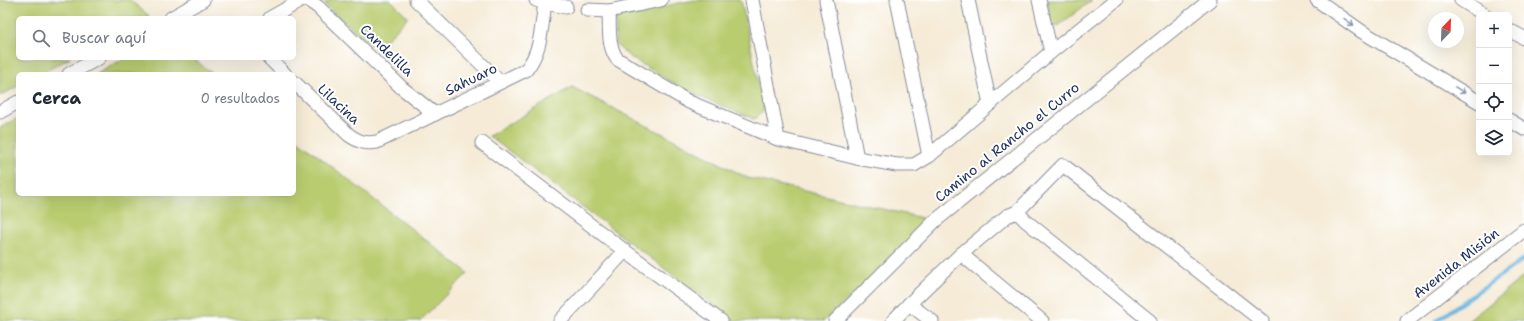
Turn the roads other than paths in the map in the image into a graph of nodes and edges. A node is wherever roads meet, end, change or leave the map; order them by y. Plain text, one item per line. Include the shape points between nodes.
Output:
1 (203, 0) edge
2 (302, 0) edge
3 (416, 0) edge
4 (661, 0) edge
5 (752, 0) edge
6 (826, 0) edge
7 (897, 0) edge
8 (968, 0) edge
9 (1039, 0) edge
10 (1116, 0) edge
11 (1210, 0) edge
12 (1317, 0) edge
13 (1461, 0) edge
14 (315, 2) edge
15 (540, 2) edge
16 (181, 5) edge
17 (566, 7) dead end
18 (587, 10) dead end
19 (609, 10) junction
20 (1480, 12) edge
21 (173, 16) edge
22 (274, 16) edge
23 (1512, 32) edge
24 (1524, 38) edge
25 (1051, 52) junction
26 (95, 60) edge
27 (271, 60) edge
28 (73, 72) edge
29 (283, 72) edge
30 (500, 82) junction
31 (296, 84) edge
32 (1476, 100) edge
33 (16, 103) edge
34 (990, 104) junction
35 (0, 112) edge
36 (435, 114) junction
37 (1512, 122) edge
38 (1524, 129) edge
39 (778, 139) junction
40 (482, 143) dead end
41 (365, 144) joint
42 (929, 156) junction
43 (857, 158) junction
44 (1017, 212) junction
45 (1524, 230) edge
46 (625, 251) junction
47 (961, 254) junction
48 (909, 304) junction
49 (560, 321) edge
50 (721, 321) edge
51 (834, 321) edge
52 (893, 321) edge
53 (932, 321) edge
54 (1042, 321) edge
55 (1150, 321) edge
56 (1262, 321) edge
57 (1407, 321) edge

1 - 16 street
2 - 22 street
3 - 30 street
4 - 19 street
5 - 39 street
6 - 43 street
7 - 42 street
8 - 34 street
9 - 25 street
10 - 25 street
11 - 51 street, Camino al Rancho el Curro via 935,221
12 -> 32 street via 1361,31
13 - 20 street
14 - 36 street, Candelilla via 402,88
15 - 17 street
15 - 30 street, Sahuaro via 538,47 534,60 526,70
16 - 21 street
18 - 19 street
19 - 39 street via 610,44 617,59 690,102
23 - 24 street
25 - 34 street
26 - 28 street
27 - 29 street
30 - 36 street, Sahuaro
31 - 41 street, Lilacina via 349,135
33 - 35 street
34 - 42 street
36 - 41 street, Sahuaro via 377,142
37 - 38 street
39 - 43 street
40 - 46 street
42 - 43 street via 914,165 897,165
44 - 47 street via 1007,216
44 - 55 street
44 - 56 street via 1063,165
45 - 57 street, Avenida Misión
46 - 49 street
46 - 50 street
47 - 48 street
47 - 54 street
48 - 52 street
48 - 53 street

